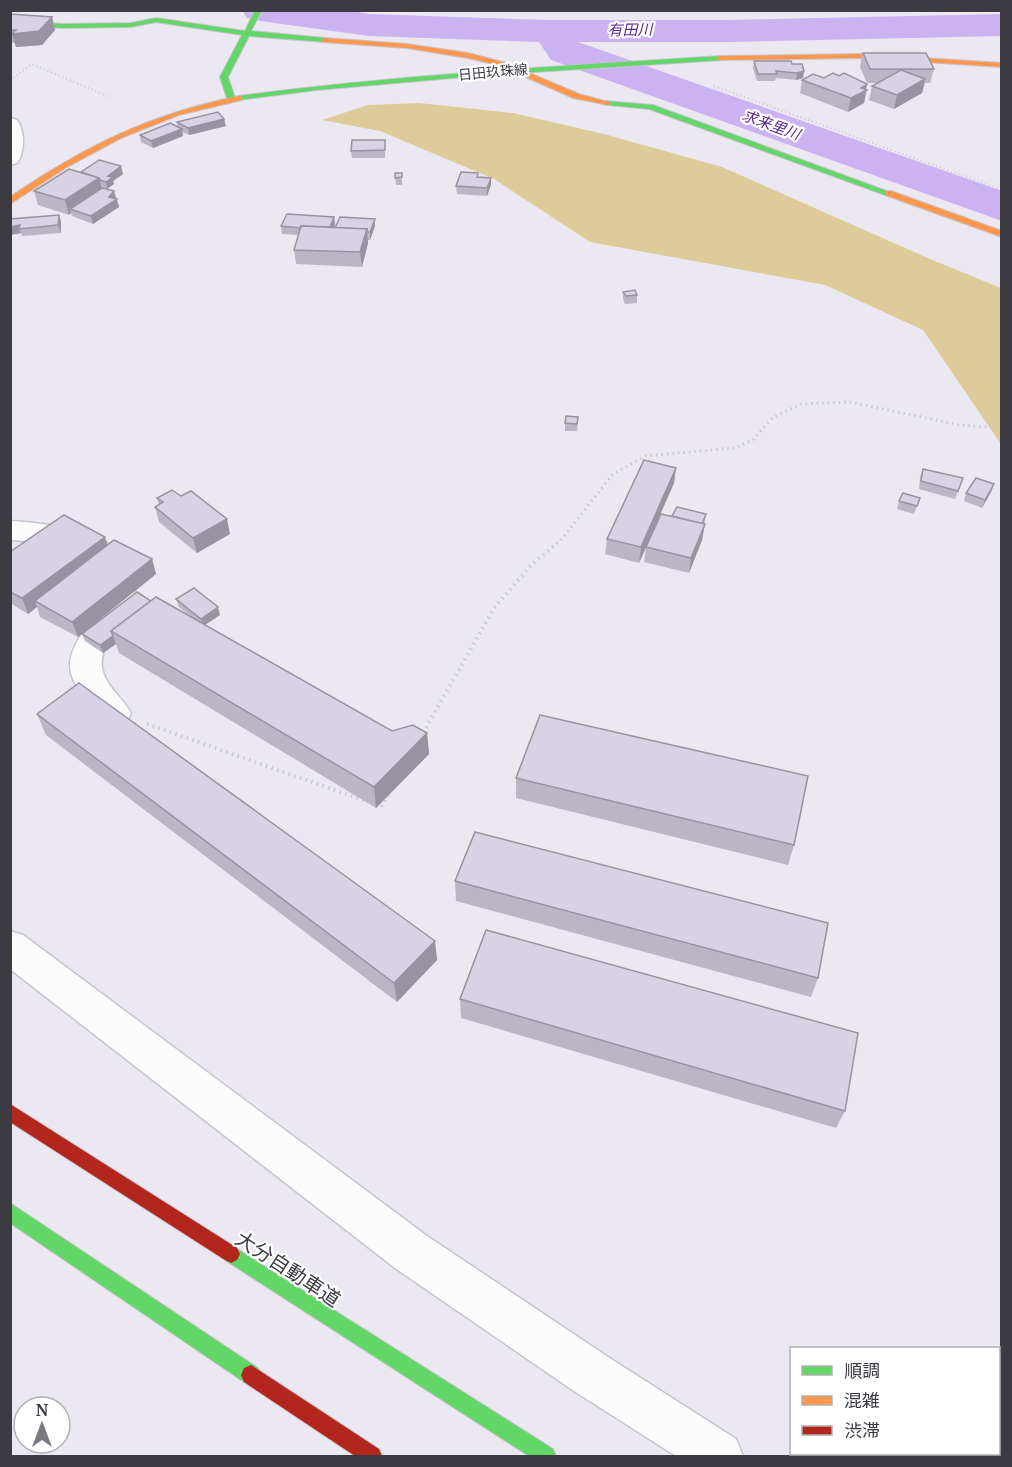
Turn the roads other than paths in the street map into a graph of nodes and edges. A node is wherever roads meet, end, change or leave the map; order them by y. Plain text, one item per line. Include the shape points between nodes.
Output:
1 (259, 10) edge
2 (10, 23) edge
3 (245, 33) junction
4 (1002, 65) edge
5 (513, 70) junction
6 (231, 98) junction
7 (10, 124) edge
8 (10, 159) edge
9 (10, 201) edge
10 (1002, 234) edge
11 (10, 530) edge
12 (115, 713) edge
13 (10, 947) edge
14 (10, 1112) edge
15 (10, 1212) edge
16 (372, 1456) edge
17 (546, 1456) edge
18 (719, 1456) edge

1 - 3 main road
2 - 3 main road via 130,26 156,20
3 - 5 main road via 423,48 490,60
3 - 6 main road via 224,77
4 - 5 main road, 日田玖珠線 via 887,55
5 - 6 main road, 日田玖珠線
5 - 10 main road via 573,96 650,107
6 - 9 main road, 日田玖珠線 via 120,131 67,160
7 - 8 street via 14,152
11 - 12 street via 52,535 104,553 119,569 122,580 118,598 86,662 89,677
13 - 18 street via 411,1252
14 - 17 main road, 大分自動車道
15 - 16 main road

